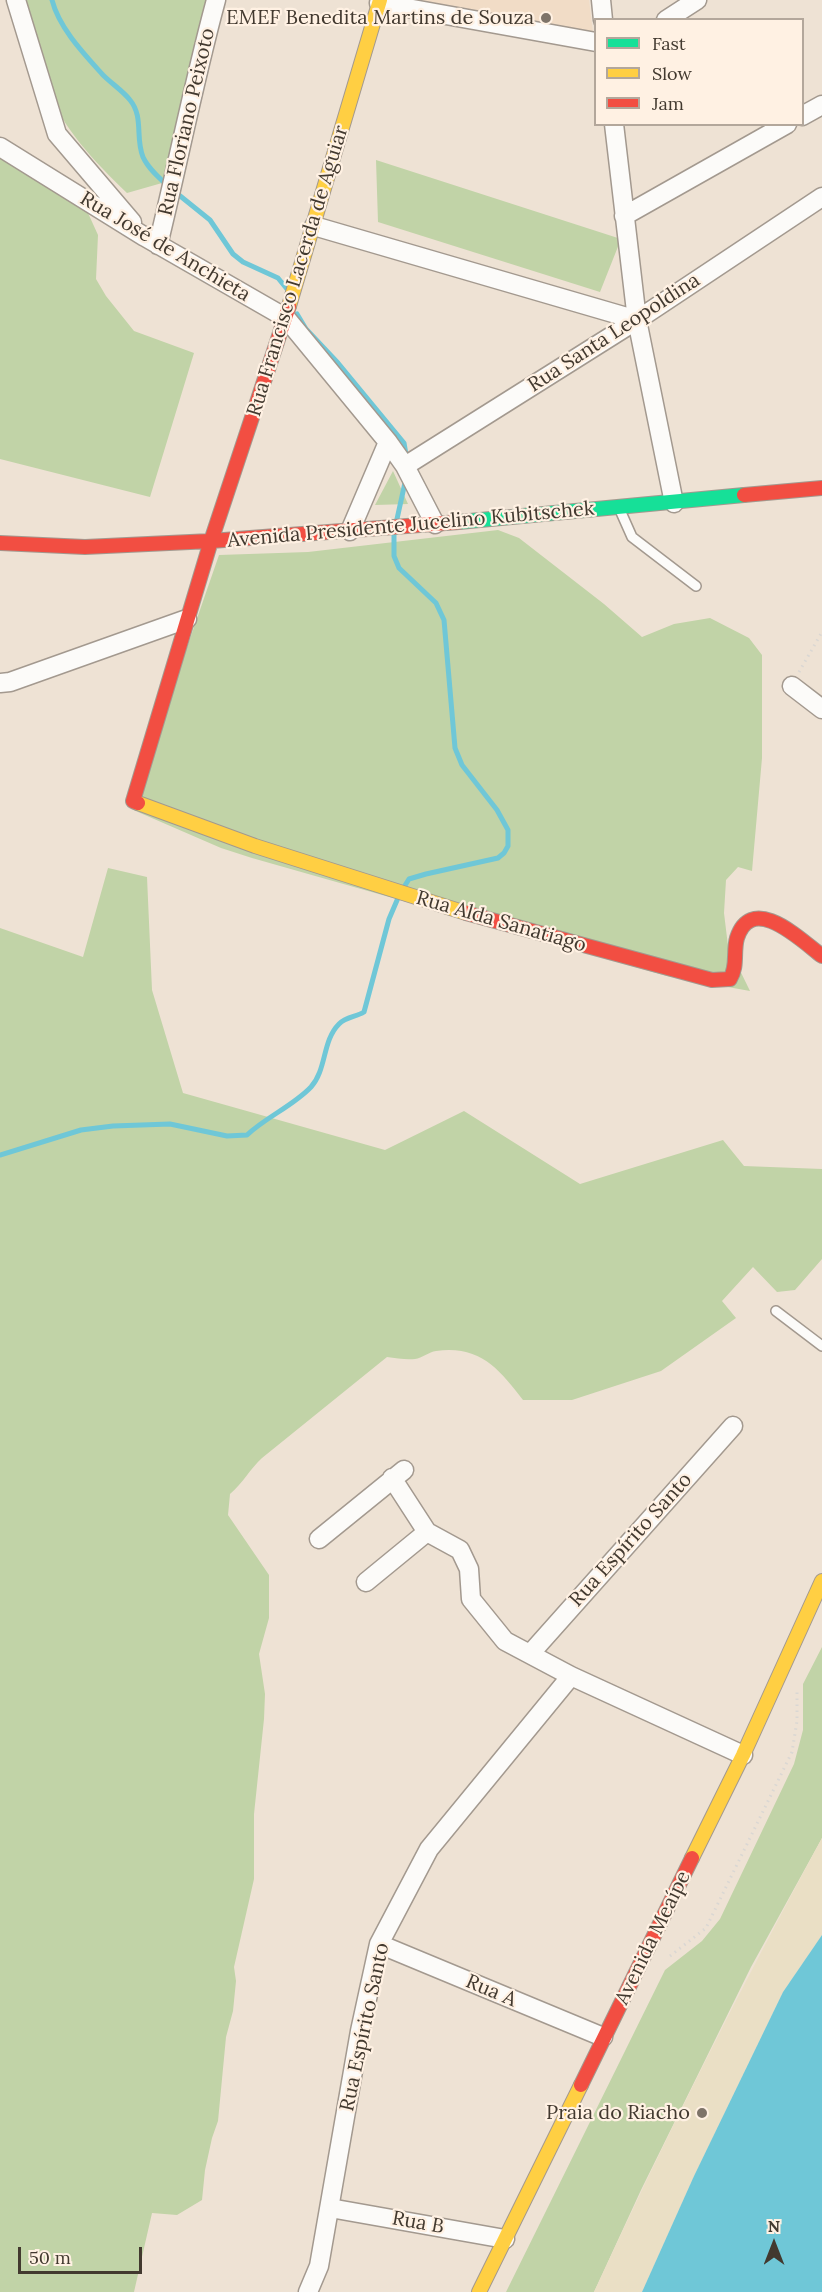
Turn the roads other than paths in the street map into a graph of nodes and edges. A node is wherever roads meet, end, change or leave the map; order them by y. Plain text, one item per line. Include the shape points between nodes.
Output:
1 (16, 0) edge
2 (216, 0) edge
3 (601, 0) edge
4 (697, 0) edge
5 (379, 2) edge
6 (603, 18) edge
7 (669, 18) edge
8 (594, 42) edge
9 (822, 105) edge
10 (804, 115) edge
11 (614, 126) edge
12 (783, 126) edge
13 (0, 147) edge
14 (822, 197) edge
15 (624, 216) junction
16 (314, 226) junction
17 (152, 241) junction
18 (286, 318) junction
19 (637, 320) junction
20 (388, 442) junction
21 (405, 466) junction
22 (822, 489) edge
23 (674, 503) junction
24 (619, 508) junction
25 (435, 524) junction
26 (350, 531) junction
27 (212, 542) junction
28 (0, 543) edge
29 (696, 586) dead end
30 (187, 619) junction
31 (0, 683) edge
32 (792, 686) road end
33 (822, 709) edge
34 (133, 801) joint
35 (822, 956) edge
36 (776, 1311) dead end
37 (822, 1346) edge
38 (733, 1426) dead end
39 (427, 1532) junction
40 (319, 1539) dead end
41 (822, 1581) edge
42 (366, 1582) dead end
43 (530, 1654) junction
44 (571, 1676) junction
45 (743, 1755) junction
46 (379, 1944) junction
47 (603, 2037) junction
48 (330, 2208) junction
49 (506, 2239) junction
50 (308, 2292) edge
51 (479, 2292) edge

1 - 17 street via 57,134
2 - 17 street, Rua Floriano Peixoto via 181,149
3 - 6 street
4 - 7 street
5 - 8 street
5 - 16 street, Rua Francisco Lacerda de Aguiar
9 - 10 street
11 - 15 street
12 - 15 street
13 - 17 street, Rua José de Anchieta
14 - 19 street, Rua Santa Leopoldina
15 - 19 street
16 - 18 street, Rua Francisco Lacerda de Aguiar
16 - 19 street
17 - 18 street, Rua José de Anchieta
18 - 20 street, Rua José de Anchieta
18 - 27 street, Rua Francisco Lacerda de Aguiar
19 - 21 street, Rua Santa Leopoldina
19 - 23 street
20 - 21 street, Rua José de Anchieta
20 - 26 street
21 - 25 street, Rua José de Anchieta
22 - 23 street, Avenida Presidente Jucelino Kubitschek
23 - 24 street, Avenida Presidente Jucelino Kubitschek
24 - 25 street, Avenida Presidente Jucelino Kubitschek
24 - 29 lane via 632,537
25 - 26 street, Avenida Presidente Jucelino Kubitschek
26 - 27 street, Avenida Presidente Jucelino Kubitschek
27 - 28 street, Avenida Presidente Jucelino Kubitschek via 85,547
27 - 30 street, Rua Francisco Lacerda de Aguiar
30 - 31 street
30 - 34 street, Rua Francisco Lacerda de Aguiar
32 - 33 street
34 - 35 street, Rua Alda Sanatiago via 255,846 472,915 712,980 730,979 735,972 736,938 748,920 755,918 781,924
36 - 37 lane
38 - 43 street, Rua Espírito Santo
39 - 40 street via 398,1474
39 - 42 street
39 - 43 street via 460,1550 469,1569 471,1599 505,1641
41 - 45 street, Avenida Meaípe
43 - 44 street
44 - 45 street
44 - 46 street, Rua Espírito Santo via 429,1849
45 - 47 street, Avenida Meaípe
46 - 47 street, Rua A
46 - 48 street, Rua Espírito Santo
47 - 49 street, Avenida Meaípe
48 - 49 street, Rua B
48 - 50 street, Rua Espírito Santo via 319,2266
49 - 51 street, Avenida Meaípe

